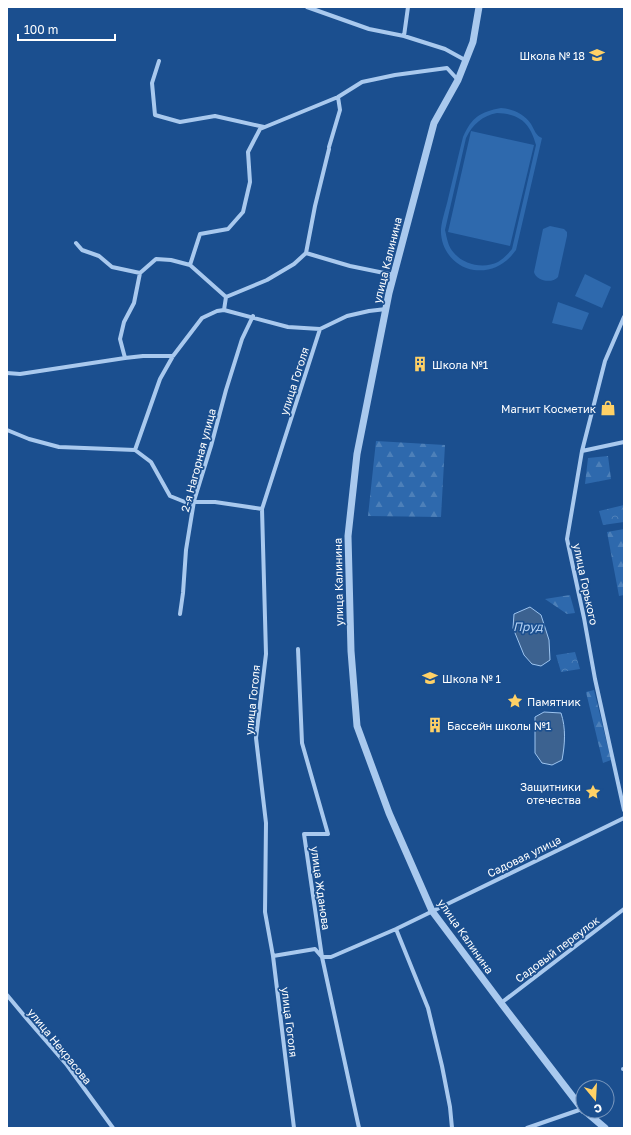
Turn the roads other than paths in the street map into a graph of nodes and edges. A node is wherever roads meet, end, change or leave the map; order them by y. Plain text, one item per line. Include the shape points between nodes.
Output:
1 (307, 7) edge
2 (408, 7) edge
3 (479, 7) edge
4 (404, 36) junction
5 (465, 60) junction
6 (159, 61) dead end
7 (458, 80) junction
8 (338, 97) junction
9 (264, 128) junction
10 (76, 243) dead end
11 (306, 253) junction
12 (190, 265) junction
13 (140, 273) junction
14 (394, 275) junction
15 (226, 297) junction
16 (224, 310) junction
17 (386, 310) junction
18 (253, 316) junction
19 (624, 317) edge
20 (320, 329) junction
21 (173, 356) junction
22 (125, 358) junction
23 (7, 373) edge
24 (7, 430) edge
25 (624, 442) edge
26 (135, 450) junction
27 (582, 451) junction
28 (194, 501) junction
29 (262, 509) junction
30 (180, 614) dead end
31 (298, 649) dead end
32 (624, 810) edge
33 (624, 818) edge
34 (624, 909) edge
35 (432, 911) junction
36 (396, 929) junction
37 (273, 956) junction
38 (322, 957) junction
39 (7, 994) edge
40 (501, 1004) junction
41 (575, 1100) edge
42 (575, 1113) edge
43 (594, 1119) edge
44 (113, 1128) edge
45 (294, 1128) edge
46 (359, 1128) edge
47 (452, 1128) edge
48 (527, 1128) edge
49 (605, 1128) edge

1 - 4 street via 369,29
2 - 4 street
3 - 5 street, улица Калинина via 473,42
4 - 5 street via 445,49
5 - 7 street, улица Калинина
6 - 9 street via 152,83 154,115 180,122 214,116
7 - 8 street via 447,68 395,75 362,82
7 - 14 street, улица Калинина via 434,122
8 - 9 street
8 - 11 street via 340,110 319,189
9 - 12 street via 260,129 248,152 250,182 243,212 228,229 200,234
10 - 13 street via 82,250 99,256 112,267
11 - 14 street
11 - 15 street via 294,264 267,280
12 - 13 street via 156,259
12 - 15 street
13 - 22 street via 134,302 124,322 120,339
14 - 17 street, улица Калинина
15 - 16 street
16 - 18 street
16 - 21 street via 202,318
17 - 20 street via 347,316
17 - 35 street, улица Калинина via 357,454 348,536 351,651 358,726 389,813
18 - 20 street via 288,327
18 - 28 street, 2-я Нагорная улица via 242,339
19 - 27 street, улица Горького via 606,361
20 - 29 street, улица Гоголя
21 - 22 street
21 - 26 street via 160,379
22 - 23 street via 20,374
24 - 26 street via 60,447
25 - 27 street
26 - 28 street via 151,462 170,496 185,502
27 - 32 street, улица Горького via 567,539
28 - 29 street
28 - 30 street, 2-я Нагорная улица
29 - 37 street, улица Гоголя via 266,654 256,738 266,824 265,912
31 - 38 street, улица Жданова via 302,744 328,834 304,834
33 - 35 street, Садовая улица
34 - 40 street, Садовый переулок
35 - 36 street, Садовая улица
35 - 40 street, улица Калинина
36 - 38 street, Садовая улица via 330,957
36 - 47 street via 428,1008 442,1066
37 - 38 street via 315,949
37 - 45 street, улица Гоголя
38 - 46 street, улица Жданова
39 - 44 street, улица Некрасова via 67,1065
40 - 41 street, улица Калинина
42 - 48 street
43 - 49 street, улица Калинина

